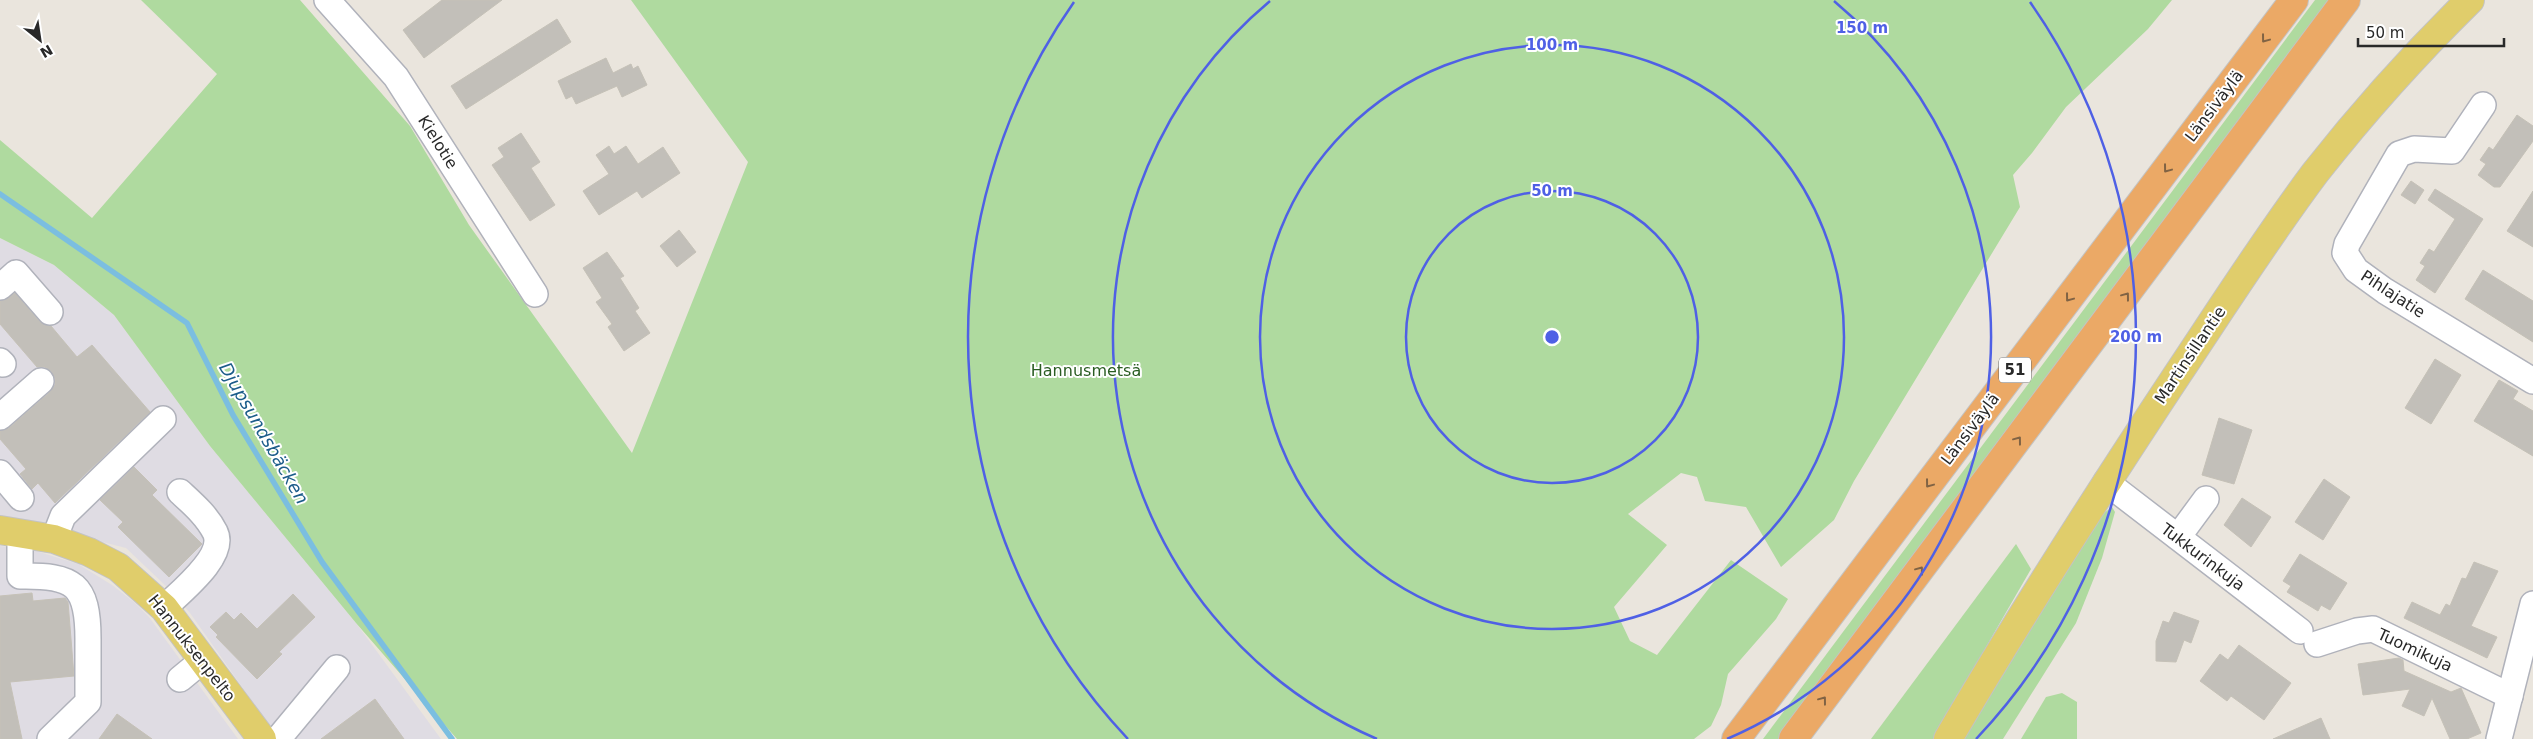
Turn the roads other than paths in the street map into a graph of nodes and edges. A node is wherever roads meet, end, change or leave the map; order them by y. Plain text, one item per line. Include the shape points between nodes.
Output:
1 (327, 0) edge
2 (2294, 0) edge
3 (2346, 0) edge
4 (2470, 0) edge
5 (2483, 106) dead end
6 (0, 287) edge
7 (536, 294) dead end
8 (50, 312) dead end
9 (41, 381) dead end
10 (2533, 381) edge
11 (0, 417) edge
12 (163, 419) dead end
13 (0, 473) edge
14 (2106, 482) junction
15 (180, 492) dead end
16 (21, 498) dead end
17 (2206, 499) dead end
18 (10, 531) edge
19 (2178, 537) junction
20 (54, 538) junction
21 (2533, 604) edge
22 (164, 608) junction
23 (2309, 638) joint
24 (203, 660) junction
25 (337, 668) dead end
26 (180, 679) dead end
27 (2510, 696) junction
28 (279, 737) edge
29 (50, 739) edge
30 (1736, 739) edge
31 (1793, 739) edge
32 (1948, 739) edge
33 (2498, 739) edge

1 - 7 street, Kielotie via 396,77
2 -> 30 highway, Länsiväylä / 51
31 -> 3 highway, 51
4 - 14 main road, Martinsillantie via 2400,72 2314,175 2254,259
5 - 10 street, Pihlajatie via 2452,151 2414,149 2399,154 2347,244 2345,253 2356,270 2385,291
6 - 8 street via 16,273
9 - 11 street
12 - 20 street via 63,516
13 - 16 street
14 - 19 street, Tukkurinkuja
14 - 32 main road, Martinsillantie via 2022,613
15 - 22 street via 203,514 216,534 216,553
17 - 19 street
18 - 20 main road, Hannuksenpelto
18 - 29 street via 20,576 66,581 78,591 87,608 88,702
19 - 23 street, Tukkurinkuja
20 - 22 main road, Hannuksenpelto via 118,567
21 - 27 street
22 - 24 main road, Hannuksenpelto
23 - 27 street, Tuomikuja via 2373,629
24 - 26 street
24 - 28 main road, Hannuksenpelto
25 - 28 street
27 - 33 street

